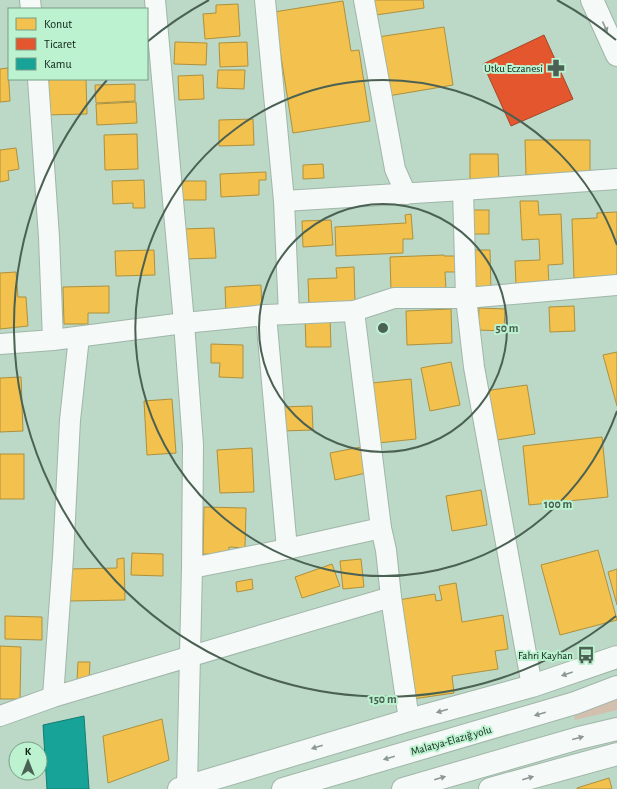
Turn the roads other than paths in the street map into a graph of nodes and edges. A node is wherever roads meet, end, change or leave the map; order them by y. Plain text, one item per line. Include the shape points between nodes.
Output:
1 (155, 0) edge
2 (265, 0) edge
3 (364, 0) edge
4 (592, 0) edge
5 (617, 55) edge
6 (38, 80) edge
7 (617, 179) edge
8 (463, 190) junction
9 (406, 194) junction
10 (284, 201) junction
11 (617, 285) edge
12 (466, 298) junction
13 (354, 311) junction
14 (289, 314) junction
15 (266, 316) junction
16 (184, 323) junction
17 (79, 337) junction
18 (53, 340) junction
19 (0, 344) edge
20 (381, 528) junction
21 (287, 549) junction
22 (192, 568) junction
23 (391, 597) junction
24 (190, 656) junction
25 (617, 657) edge
26 (532, 686) junction
27 (617, 687) edge
28 (53, 697) junction
29 (0, 716) edge
30 (409, 720) junction
31 (617, 729) edge
32 (617, 754) edge
33 (183, 788) edge
34 (283, 789) edge
35 (403, 789) edge
36 (490, 789) edge

1 - 16 street
2 - 10 street
3 - 9 street via 395,169
4 -> 5 main road
6 - 18 street
7 - 8 street
8 - 9 street
8 - 12 street
9 - 10 street
10 - 14 street
11 - 12 street
12 - 13 street via 394,298
12 - 26 street via 474,367
13 - 14 street
13 - 20 street
14 - 15 street
15 - 16 street
15 - 21 street
16 - 17 street
16 - 22 street via 193,445
17 - 18 street
17 - 28 street via 70,420
18 - 19 street
20 - 21 street
20 - 23 street
21 - 22 street
22 - 24 street
23 - 24 street
23 - 30 street
24 - 28 street
24 - 33 street
25 -> 26 main road
26 -> 30 main road
27 -> 34 main road, Malatya-Elazığ yolu via 575,703
28 - 29 street
30 -> 33 main road
35 -> 31 main road
36 -> 32 main road

